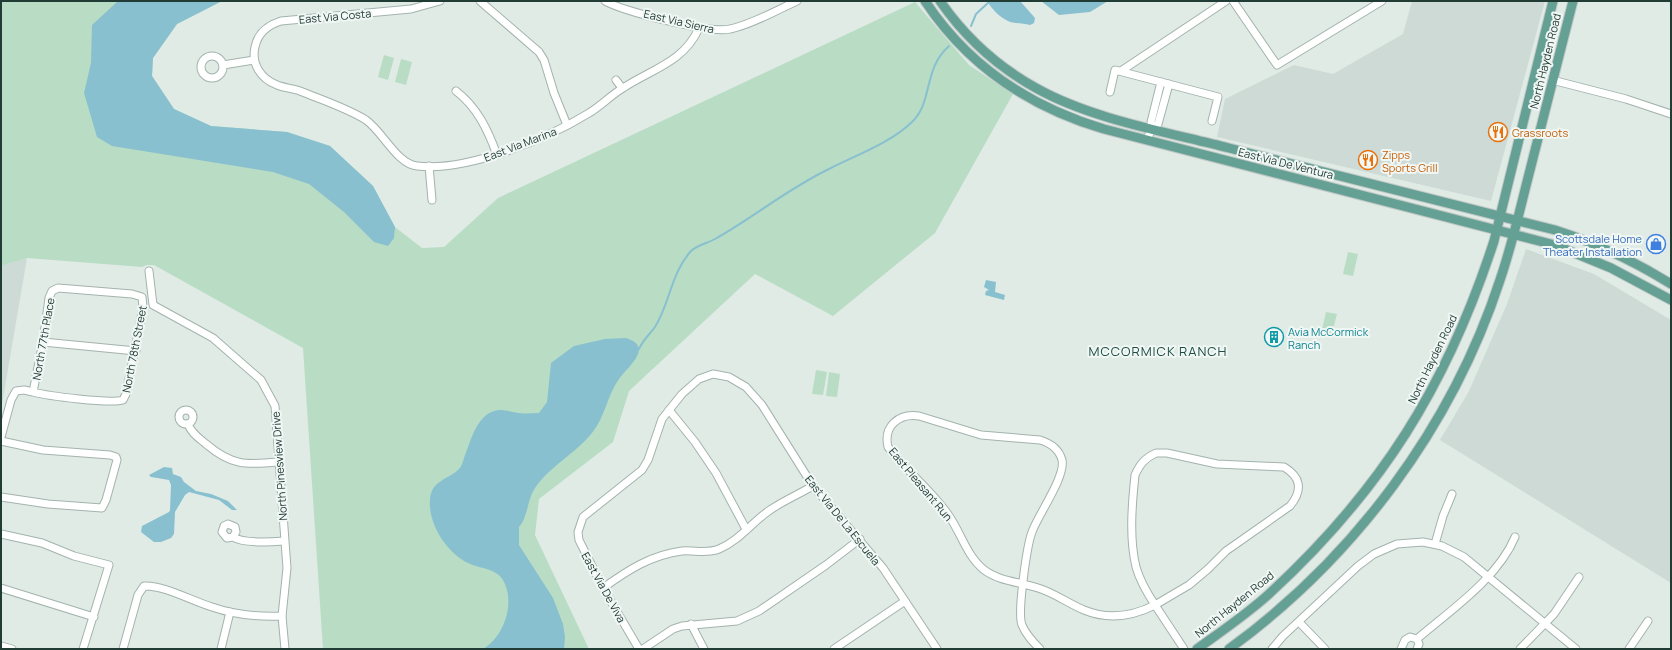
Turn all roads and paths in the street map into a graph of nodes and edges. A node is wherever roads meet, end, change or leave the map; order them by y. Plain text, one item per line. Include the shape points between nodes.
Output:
1 (440, 1) edge
2 (480, 1) edge
3 (605, 1) edge
4 (797, 1) edge
5 (925, 1) edge
6 (940, 1) edge
7 (1226, 1) edge
8 (1233, 1) edge
9 (1382, 1) edge
10 (1553, 1) edge
11 (1573, 1) edge
12 (1369, 4) edge
13 (699, 28) junction
14 (254, 60) junction
15 (223, 65) dead end
16 (1121, 71) junction
17 (616, 80) dead end
18 (1552, 80) junction
19 (1161, 82) junction
20 (1169, 84) junction
21 (622, 88) junction
22 (456, 91) dead end
23 (1110, 92) dead end
24 (1671, 114) edge
25 (1212, 121) dead end
26 (567, 125) junction
27 (1153, 128) junction
28 (1146, 140) junction
29 (497, 154) junction
30 (429, 166) junction
31 (432, 200) dead end
32 (1500, 216) junction
33 (1517, 221) junction
34 (1496, 230) junction
35 (1514, 234) junction
36 (149, 271) dead end
37 (1671, 284) edge
38 (142, 297) joint
39 (1671, 300) edge
40 (43, 342) junction
41 (136, 351) junction
42 (33, 392) junction
43 (668, 410) junction
44 (188, 424) dead end
45 (1, 437) edge
46 (1, 441) edge
47 (278, 462) junction
48 (813, 486) junction
49 (1452, 494) dead end
50 (1, 496) edge
51 (746, 529) junction
52 (1, 534) edge
53 (234, 537) dead end
54 (1515, 537) dead end
55 (860, 539) junction
56 (284, 541) junction
57 (1435, 544) junction
58 (1488, 576) junction
59 (1579, 577) dead end
60 (1024, 583) junction
61 (1, 588) edge
62 (603, 588) junction
63 (905, 601) junction
64 (1155, 605) junction
65 (230, 612) junction
66 (282, 616) junction
67 (94, 617) junction
68 (1648, 621) dead end
69 (1299, 622) junction
70 (691, 624) junction
71 (1545, 624) junction
72 (1418, 639) junction
73 (1, 646) edge
74 (126, 648) edge
75 (12, 649) edge
76 (83, 649) edge
77 (221, 649) edge
78 (285, 649) edge
79 (639, 649) edge
80 (643, 649) edge
81 (704, 649) edge
82 (834, 649) edge
83 (937, 649) edge
84 (1040, 649) edge
85 (1184, 649) edge
86 (1197, 649) edge
87 (1229, 649) edge
88 (1272, 649) edge
89 (1325, 649) edge
90 (1401, 649) edge
91 (1417, 649) edge
92 (1520, 649) edge
93 (1576, 649) edge
94 (1629, 649) edge

1 - 14 street, East Via Costa via 411,10 281,21 272,24 259,35
2 - 26 street via 539,52
3 - 13 street, East Via Sierra
4 - 13 street, East Via Sierra via 730,29
5 - 28 main road, East Via De Ventura via 963,49 1019,93 1071,118
6 - 27 main road, East Via De Ventura via 976,43 1024,81 1078,108
7 - 16 street
8 - 12 street via 1277,65
9 - 12 street
10 - 32 main road, North Hayden Road
11 - 18 main road, North Hayden Road
13 - 21 street, East Via Marina via 692,42 676,58
14 - 15 street
14 - 30 street, East Via Marina via 258,71 269,82 298,90 357,116 374,127 406,162
16 - 19 street
16 - 23 street via 1115,70
17 - 21 street
18 - 24 street via 1626,99
18 - 33 main road, North Hayden Road
19 - 20 street
19 - 27 street via 1151,122
20 - 25 street via 1218,97
20 - 27 street via 1158,124
21 - 26 street, East Via Marina via 600,106
22 - 29 street via 466,98 480,117
26 - 29 street, East Via Marina
27 - 28 street
27 - 32 main road, East Via De Ventura
28 - 34 main road, East Via De Ventura
29 - 30 street, East Via Marina via 476,161
30 - 31 street
32 - 33 main road, East Via De Ventura
32 - 34 main road, North Hayden Road
33 - 35 main road, North Hayden Road
33 - 37 main road, East Via De Ventura via 1594,243 1634,262
34 - 35 main road, East Via De Ventura
34 - 86 main road, North Hayden Road via 1482,278 1452,350 1424,405 1391,458 1335,528 1269,595
35 - 39 main road, East Via De Ventura via 1555,245 1592,259
35 - 87 main road, North Hayden Road via 1494,297 1464,370 1399,479 1364,524 1318,574 1264,623
36 - 47 street, North Pinesview Drive via 153,305 213,338 261,380 274,406
38 - 40 street, North 77th Place via 58,288 52,291 49,298
38 - 41 street, North 78th Street via 143,308
40 - 41 street
40 - 42 street, North 77th Place
41 - 42 street, North 78th Street via 123,400
42 - 45 street, North 77th Place via 19,390 14,393
43 - 48 street, East Via De La Escuela via 699,378 713,374 729,377 746,387 762,405
43 - 51 street via 695,442 716,473
43 - 62 street, East Via De Viva via 642,470 579,522 579,540
44 - 47 street via 194,435 231,461 248,464
46 - 50 street via 43,450 116,456 117,463 103,508 48,504
47 - 56 street, North Pinesview Drive
48 - 51 street via 769,510
48 - 55 street, East Via De La Escuela
49 - 57 street
51 - 62 street via 729,544 717,550 666,553 644,561
52 - 67 street via 42,543 74,556 109,565
53 - 56 street via 240,540
54 - 58 street via 1510,550
55 - 63 street, East Via De La Escuela
55 - 70 street via 760,611 737,621
56 - 66 street, North Pinesview Drive via 287,568
57 - 58 street via 1456,552
57 - 69 street via 1405,543 1383,548 1358,566
58 - 71 street
58 - 72 street
59 - 71 street
60 - 60 street, East Pleasant Run via 1031,532 1061,472 1062,460 1058,451 1049,443 1040,440 981,435 911,415 900,417 893,422 887,435 888,447 948,513 974,559 991,575
60 - 64 street, East Pleasant Run via 1095,614 1121,616 1140,612
60 - 84 street, East Pleasant Run via 1021,624
61 - 67 street
62 - 79 street, East Via De Viva
63 - 82 street
63 - 83 street, East Via De La Escuela
64 - 64 street, East Pleasant Run via 1189,585 1226,551 1290,506 1297,498 1299,490 1293,472 1284,467 1218,464 1167,453 1156,453 1148,457 1135,475 1133,547 1136,567 1143,586
64 - 85 street, East Pleasant Run
65 - 66 street
65 - 74 street via 157,587 144,586 138,595
65 - 77 street
66 - 78 street, North Pinesview Drive
67 - 76 street
68 - 94 street
69 - 88 street
69 - 89 street
70 - 80 street via 673,629
70 - 81 street
71 - 92 street
71 - 93 street
72 - 90 street via 1410,636
72 - 91 street
73 - 75 street

